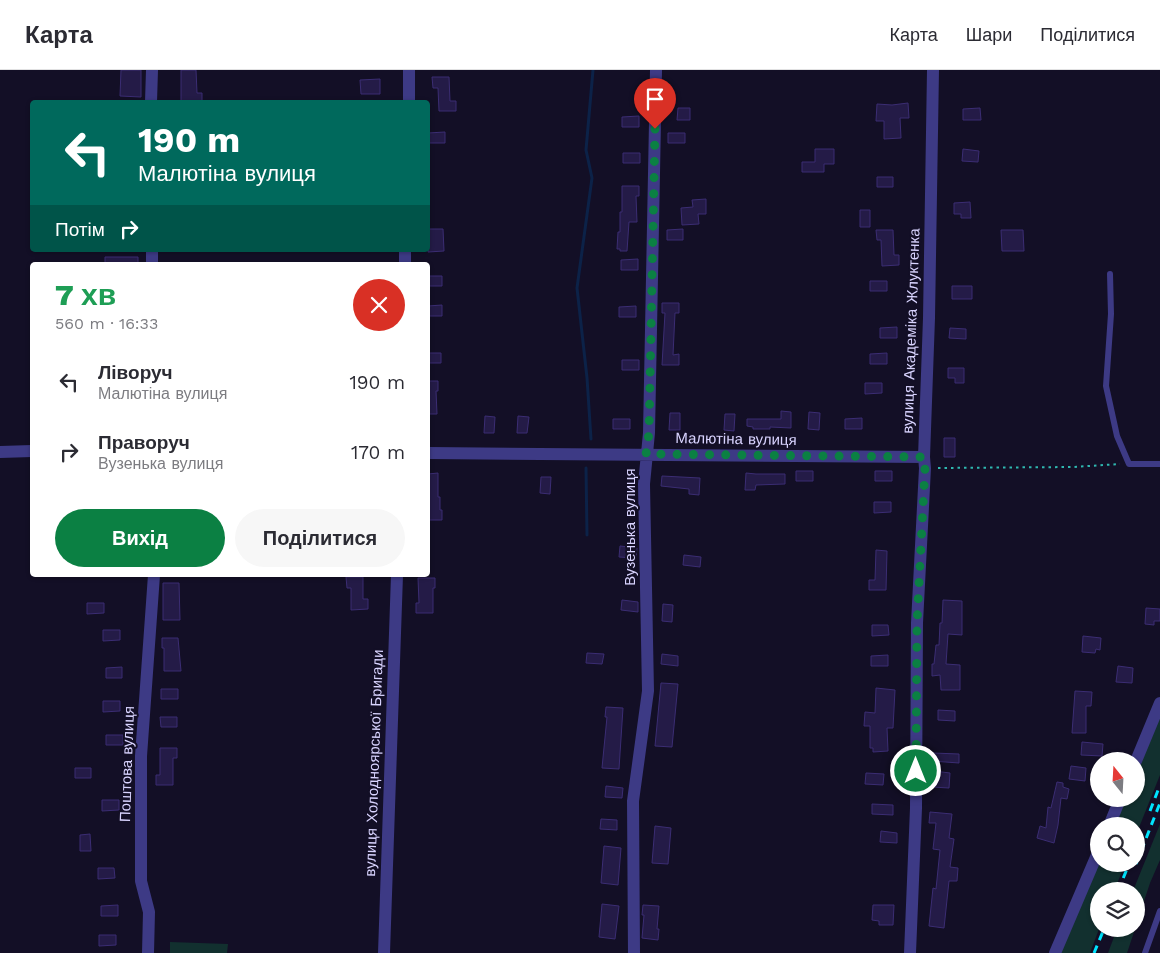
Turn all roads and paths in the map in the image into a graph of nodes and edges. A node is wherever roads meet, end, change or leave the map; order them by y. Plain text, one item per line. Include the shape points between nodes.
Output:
1 (152, 70) edge
2 (410, 70) edge
3 (656, 70) edge
4 (933, 70) edge
5 (151, 100) edge
6 (409, 100) edge
7 (1110, 274) dead end
8 (30, 451) edge
9 (0, 452) edge
10 (430, 454) edge
11 (646, 454) junction
12 (924, 463) junction
13 (1129, 464) junction
14 (1160, 464) edge
15 (154, 577) edge
16 (397, 577) edge
17 (1160, 703) edge
18 (1140, 752) edge
19 (1090, 871) edge
20 (1160, 911) edge
21 (148, 953) edge
22 (384, 953) edge
23 (634, 953) edge
24 (910, 953) edge
25 (1055, 953) edge
26 (1145, 953) edge

1 - 5 street
2 - 6 street
3 - 11 street, Вузенька вулиця
4 - 12 street, вулиця Академіка Жлуктенка
7 - 13 lane via 1106,386 1117,436
8 - 9 street
10 - 11 street, Малютіна вулиця
11 - 12 street, Малютіна вулиця
11 - 23 street, Вузенька вулиця via 648,691 633,801
12 - 13 path via 1074,467
12 - 24 street, вулиця Академіка Жлуктенка
13 - 14 lane
15 - 21 street, Поштова вулиця via 141,756 141,881 149,912
16 - 22 street, вулиця Холодноярської Бригади
17 - 18 street
19 - 25 street
20 - 26 lane

